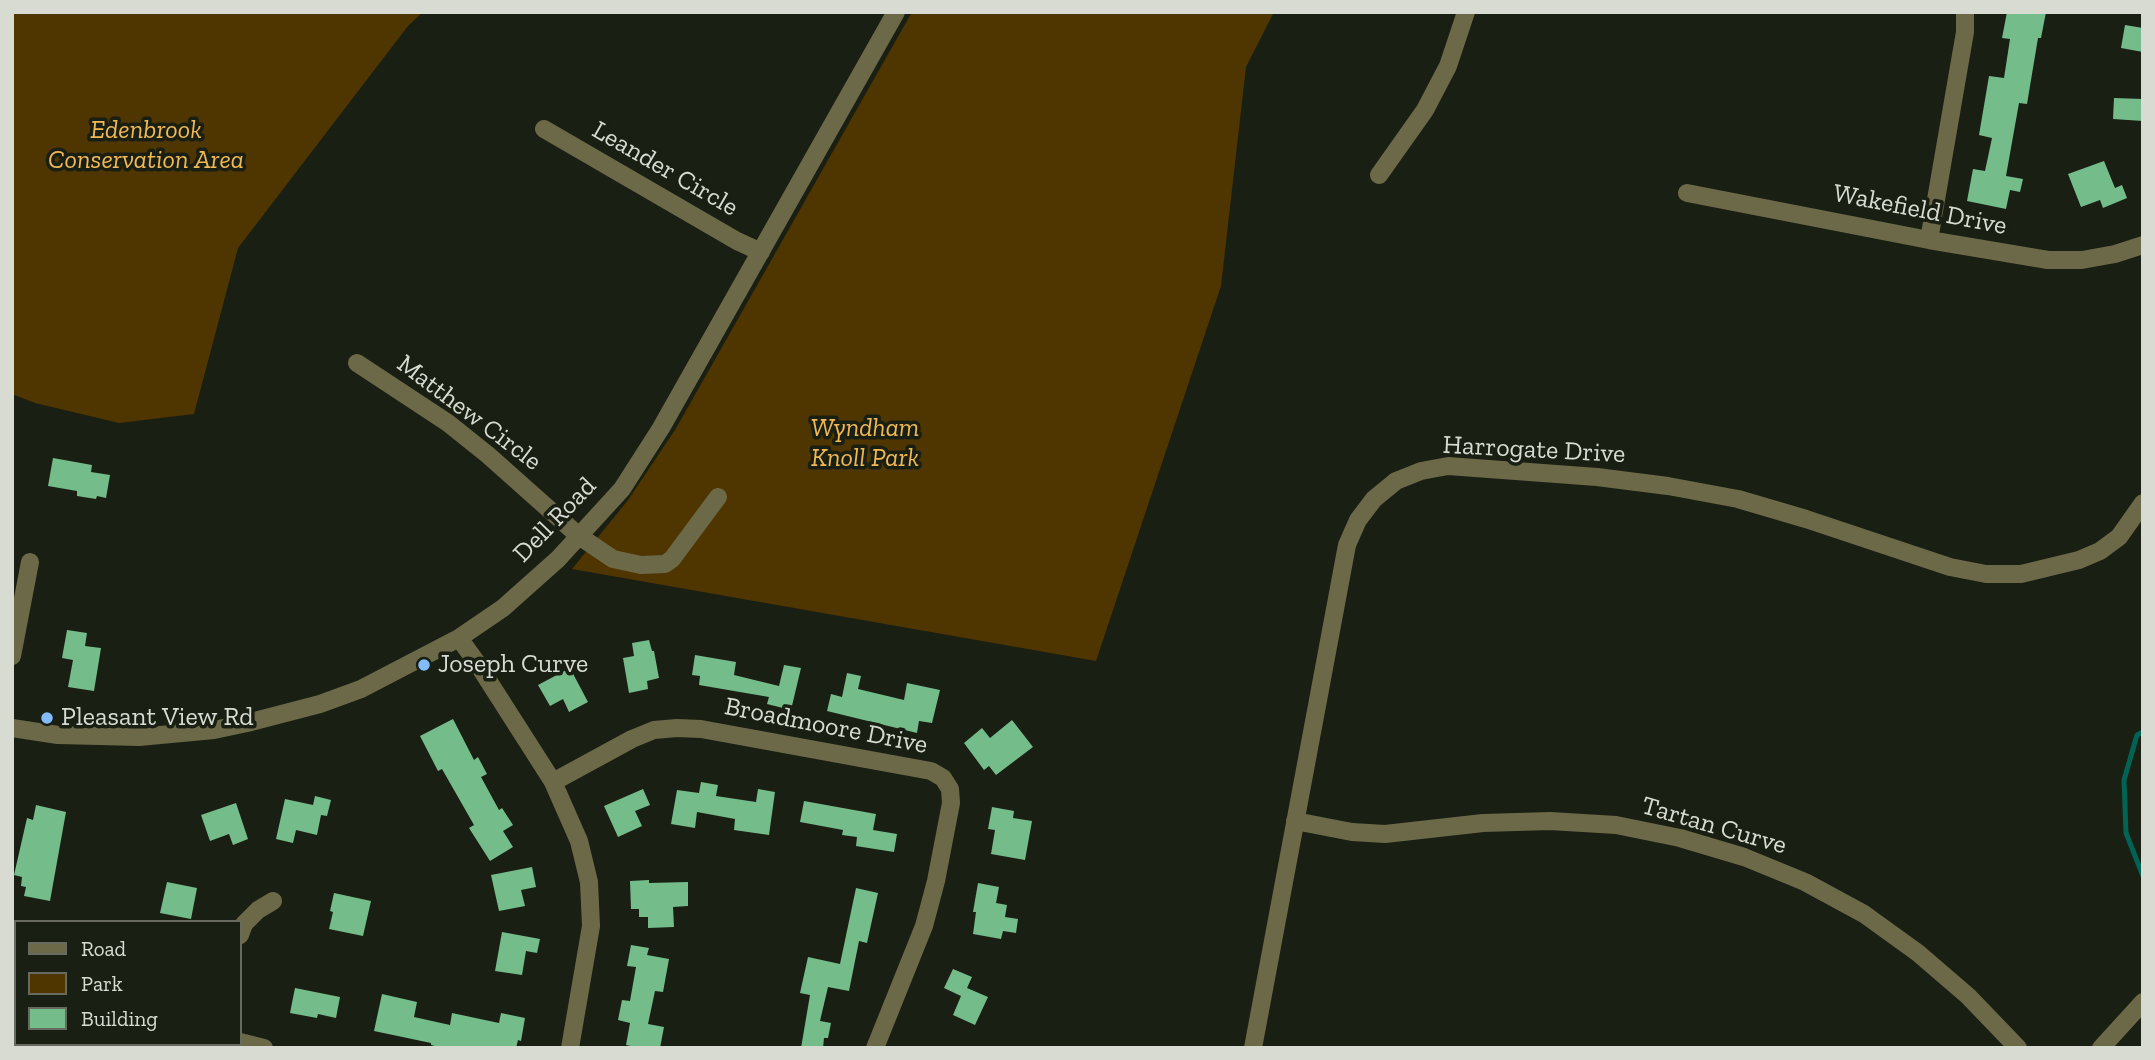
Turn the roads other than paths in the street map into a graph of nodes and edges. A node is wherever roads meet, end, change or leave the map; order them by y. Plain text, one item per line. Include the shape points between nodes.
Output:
1 (896, 12) edge
2 (1466, 12) edge
3 (1965, 12) edge
4 (544, 129) dead end
5 (1379, 175) dead end
6 (1687, 193) dead end
7 (1929, 240) junction
8 (2143, 245) edge
9 (761, 252) junction
10 (357, 363) dead end
11 (718, 497) dead end
12 (2143, 503) edge
13 (579, 536) junction
14 (30, 562) dead end
15 (459, 638) junction
16 (12, 656) edge
17 (12, 728) edge
18 (553, 782) junction
19 (1295, 821) junction
20 (273, 901) dead end
21 (242, 930) edge
22 (2143, 1002) edge
23 (242, 1042) edge
24 (264, 1048) edge
25 (570, 1048) edge
26 (875, 1048) edge
27 (1253, 1048) edge
28 (2018, 1048) edge
29 (2101, 1048) edge

1 - 9 street, Dell Road
2 - 5 street via 1448,66
3 - 7 street
4 - 9 street, Leander Circle
6 - 7 street, Wakefield Drive
7 - 8 street, Wakefield Drive via 2048,260 2082,260
9 - 13 street, Dell Road via 622,489
10 - 13 street, Matthew Circle via 458,431
11 - 13 street, Matthew Circle via 664,564 613,559
12 - 19 street, Harrogate Drive via 2119,537 2100,551 2021,574 1986,574 1950,567 1738,499 1668,486 1448,466 1421,471 1396,481 1374,499 1347,545
13 - 15 street, Dell Road via 503,608
14 - 16 street
15 - 17 street, Dell Road via 360,690 214,730 90,737
15 - 18 street
18 - 25 street via 579,841 589,882 591,926
18 - 26 street, Broadmoore Drive via 632,739 654,730 677,728 931,771 943,778 951,803 936,881 924,926
19 - 27 street, Harrogate Drive
19 - 28 street, Tartan Curve via 1385,834 1483,823 1616,825 1744,857 1805,882 1864,914 1968,996
20 - 21 street via 258,910
22 - 29 street
23 - 24 street

